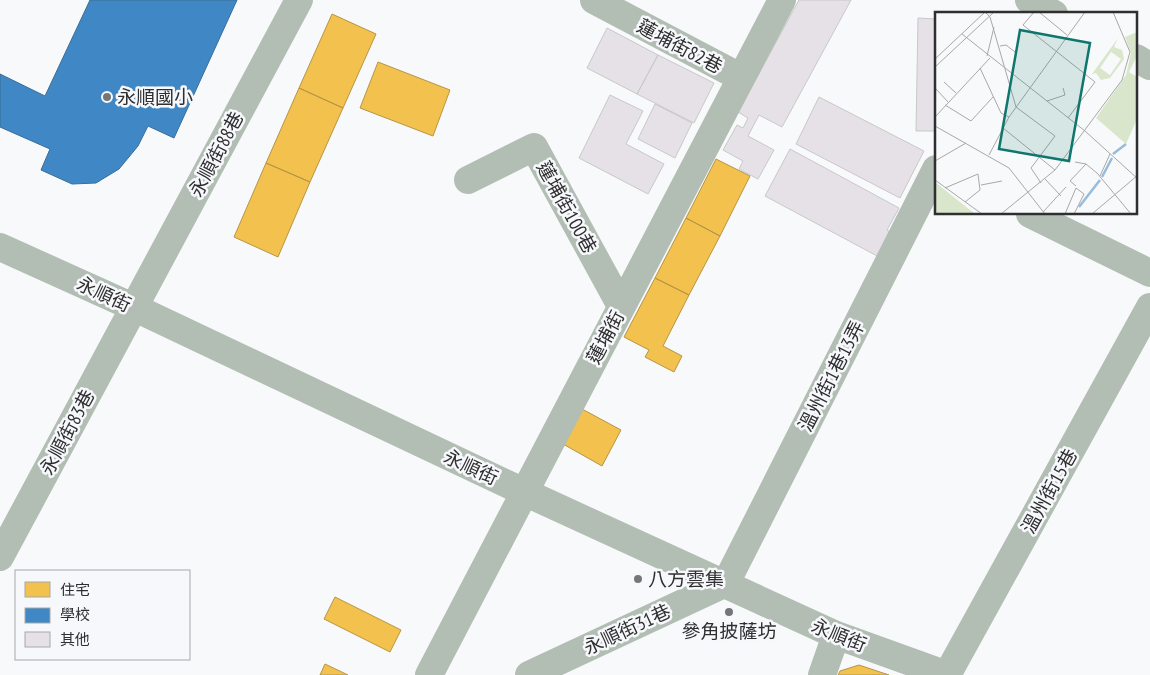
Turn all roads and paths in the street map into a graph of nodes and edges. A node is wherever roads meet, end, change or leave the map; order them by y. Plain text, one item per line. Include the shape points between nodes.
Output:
1 (298, 0) edge
2 (594, 0) edge
3 (782, 0) edge
4 (1029, 0) edge
5 (1050, 12) edge
6 (1138, 59) edge
7 (1150, 66) edge
8 (740, 77) junction
9 (935, 171) edge
10 (468, 180) dead end
11 (1032, 215) edge
12 (0, 247) edge
13 (1150, 274) edge
14 (621, 306) junction
15 (134, 307) junction
16 (1150, 307) edge
17 (524, 492) junction
18 (0, 557) edge
19 (726, 583) junction
20 (836, 635) junction
21 (429, 675) edge
22 (529, 675) edge
23 (822, 675) edge
24 (947, 675) edge

1 - 15 street, 永順街88巷
2 - 8 street, 蓮埔街82巷
3 - 8 street, 蓮埔街
4 - 5 street
6 - 7 street
8 - 14 street, 蓮埔街
9 - 19 street, 溫州街1巷13弄
10 - 14 street, 蓮埔街100巷 via 534,147
11 - 13 street
12 - 15 street, 永順街
14 - 17 street, 蓮埔街
15 - 17 street, 永順街
15 - 18 street, 永順街83巷
16 - 24 street, 溫州街15巷
17 - 19 street, 永順街
17 - 21 street, 蓮埔街
19 - 20 street, 永順街
19 - 22 street, 永順街31巷
20 - 23 street
20 - 24 street, 永順街

